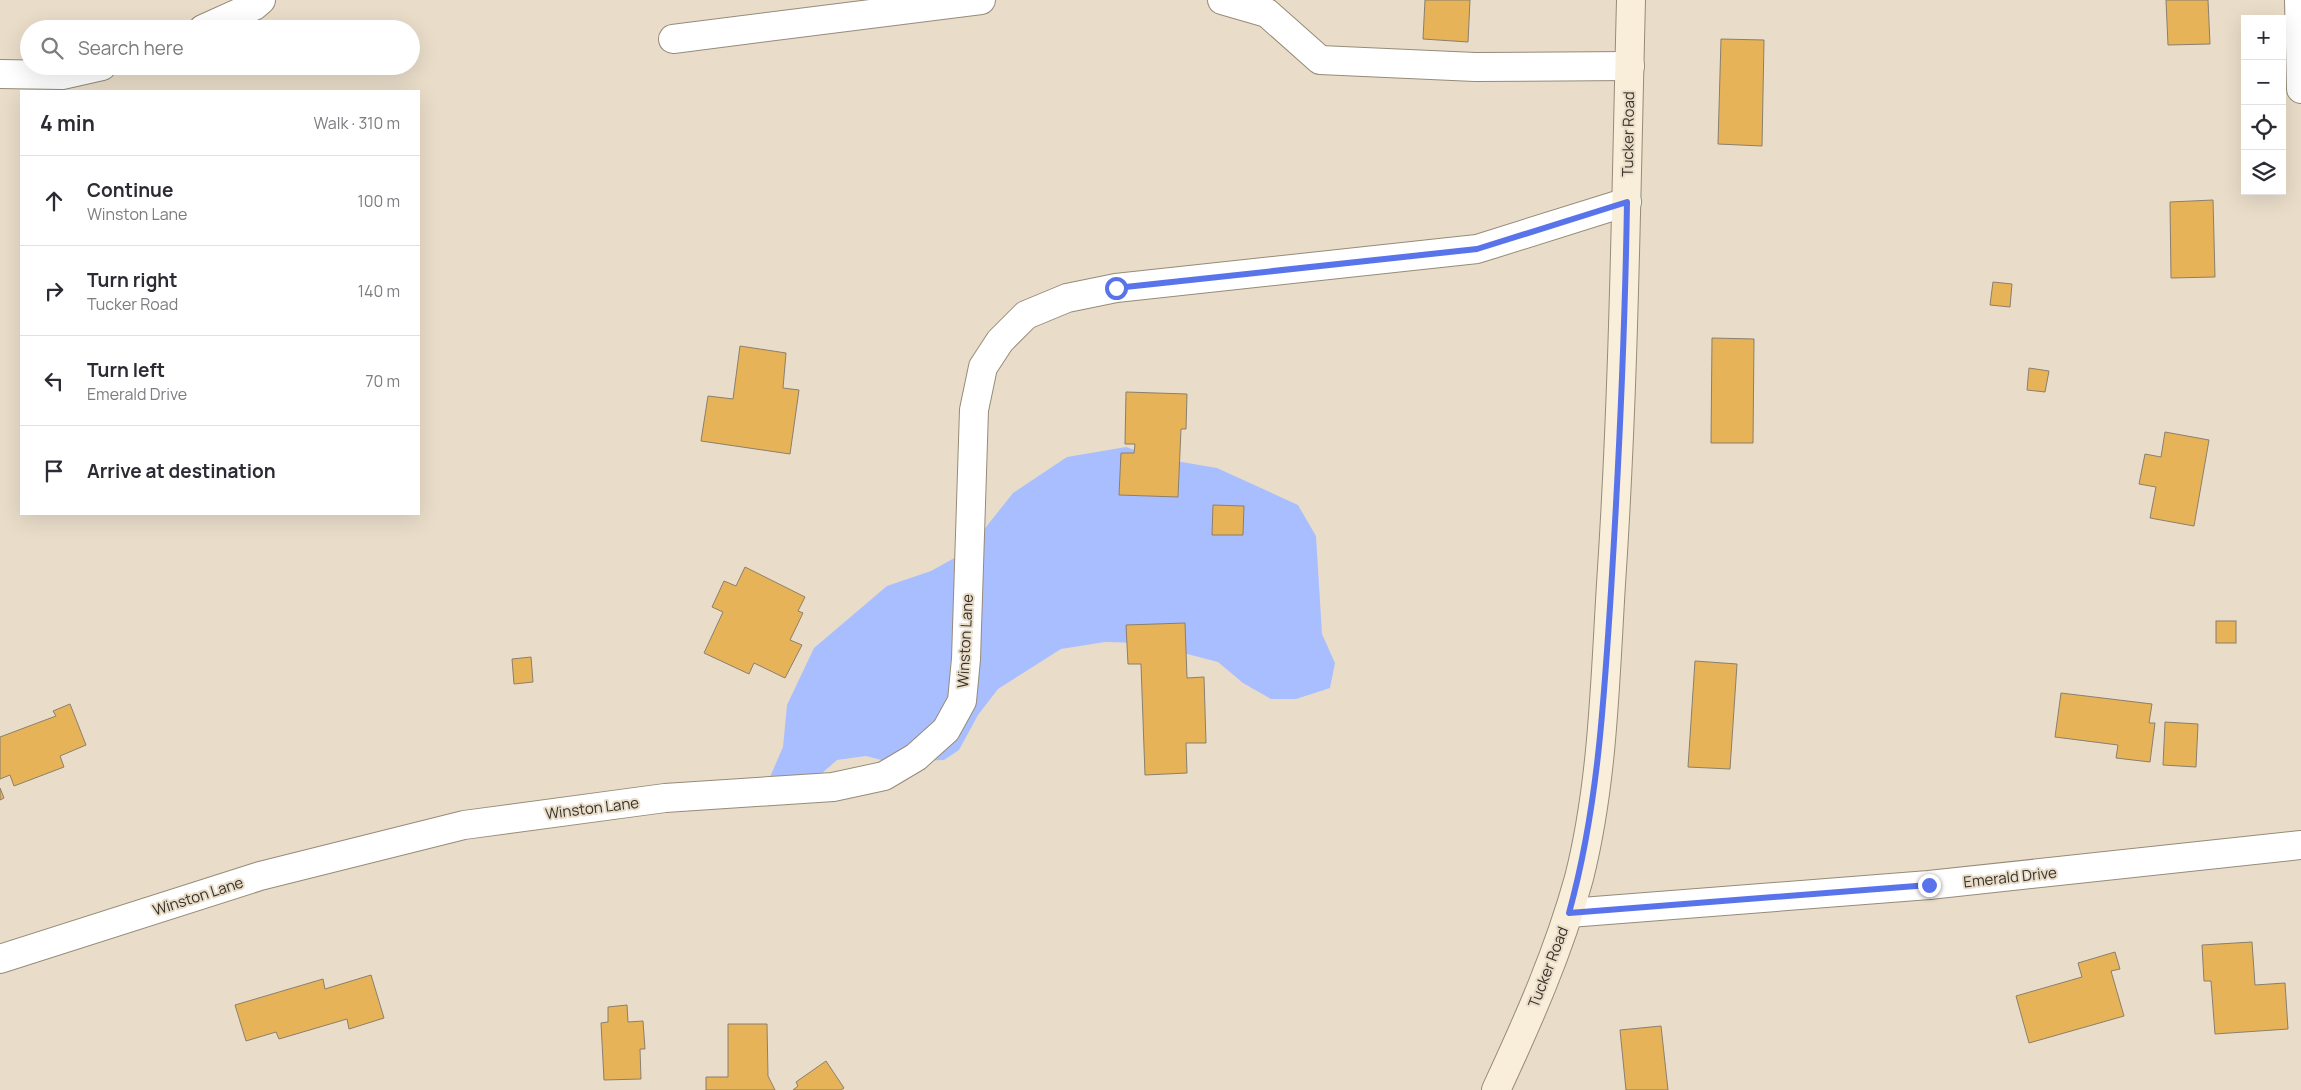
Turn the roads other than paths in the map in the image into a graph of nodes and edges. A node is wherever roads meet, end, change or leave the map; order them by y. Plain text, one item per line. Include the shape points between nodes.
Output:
1 (261, 0) edge
2 (981, 0) edge
3 (1222, 0) edge
4 (1632, 0) edge
5 (2299, 0) edge
6 (223, 20) edge
7 (673, 39) dead end
8 (1630, 66) junction
9 (0, 74) edge
10 (20, 74) edge
11 (2301, 89) edge
12 (1627, 202) junction
13 (2301, 845) edge
14 (1569, 913) junction
15 (0, 960) edge
16 (1496, 1090) edge

1 - 6 street
2 - 7 street
3 - 8 street via 1267,13 1320,60 1475,67
4 - 8 main road, Tucker Road
5 - 11 street
8 - 12 main road, Tucker Road
9 - 10 street
12 - 14 main road, Tucker Road via 1620,432 1606,671 1589,826
12 - 15 street, Winston Lane via 1477,249 1116,288 1068,298 1026,315 1000,341 982,367 974,410 962,701 946,730 916,757 884,776 833,787 665,798 464,825 260,876
13 - 14 street, Emerald Drive via 1929,885
14 - 16 main road, Tucker Road

